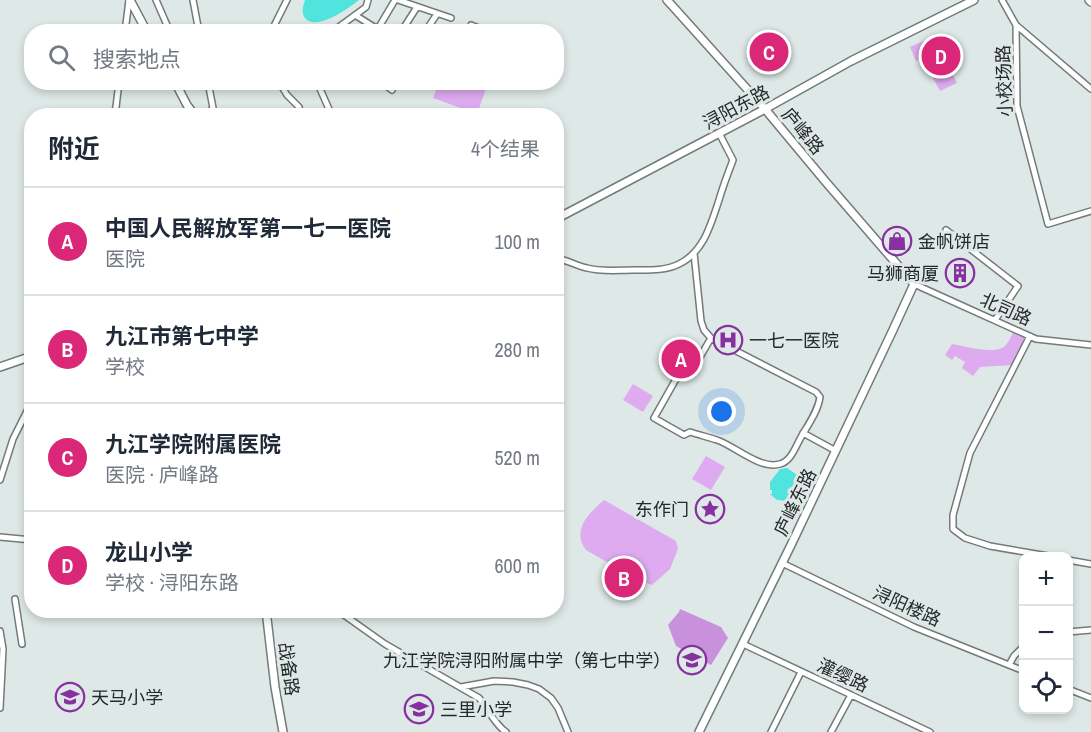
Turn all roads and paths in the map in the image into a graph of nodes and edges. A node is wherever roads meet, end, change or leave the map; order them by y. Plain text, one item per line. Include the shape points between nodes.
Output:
1 (129, 0) edge
2 (156, 0) edge
3 (193, 0) edge
4 (287, 0) edge
5 (368, 0) edge
6 (397, 0) edge
7 (667, 0) edge
8 (974, 0) edge
9 (979, 0) edge
10 (1002, 0) edge
11 (417, 7) junction
12 (962, 7) junction
13 (437, 14) junction
14 (355, 15) junction
15 (451, 18) dead end
16 (126, 24) edge
17 (142, 24) edge
18 (166, 24) edge
19 (198, 24) edge
20 (275, 24) edge
21 (343, 24) edge
22 (368, 24) edge
23 (382, 24) edge
24 (406, 24) edge
25 (430, 24) edge
26 (1016, 25) junction
27 (1091, 89) edge
28 (118, 90) edge
29 (179, 90) edge
30 (210, 90) edge
31 (284, 90) edge
32 (321, 90) edge
33 (299, 107) dead end
34 (116, 108) edge
35 (189, 108) edge
36 (213, 108) edge
37 (328, 108) edge
38 (765, 109) junction
39 (719, 133) junction
40 (1091, 211) edge
41 (564, 215) edge
42 (946, 230) dead end
43 (694, 253) junction
44 (564, 259) edge
45 (914, 284) junction
46 (995, 320) junction
47 (1030, 336) junction
48 (711, 338) junction
49 (1091, 345) edge
50 (24, 359) edge
51 (0, 368) edge
52 (24, 417) edge
53 (803, 433) junction
54 (836, 451) junction
55 (0, 480) edge
56 (0, 537) edge
57 (24, 539) edge
58 (1025, 552) edge
59 (1073, 561) edge
60 (782, 562) junction
61 (1091, 564) edge
62 (15, 599) dead end
63 (267, 618) edge
64 (348, 618) edge
65 (1091, 630) edge
66 (0, 631) edge
67 (1073, 632) edge
68 (743, 644) junction
69 (22, 645) dead end
70 (1019, 650) edge
71 (1009, 665) junction
72 (1019, 669) edge
73 (801, 672) junction
74 (461, 687) junction
75 (1073, 691) edge
76 (850, 695) junction
77 (1091, 698) edge
78 (0, 708) edge
79 (284, 732) edge
80 (506, 732) edge
81 (568, 732) edge
82 (699, 732) edge
83 (771, 732) edge
84 (831, 732) edge
85 (930, 732) edge

1 - 16 street
1 - 17 main road
2 - 18 street
3 - 19 street
4 - 20 street
5 - 14 street via 366,7
6 - 11 street
6 - 23 street
7 - 38 main road, 庐峰路
8 - 12 main road
9 - 12 main road
10 - 26 street
11 - 13 street
11 - 24 street
12 - 38 main road, 浔阳东路 via 851,61
13 - 15 street
13 - 25 street
14 - 21 street
14 - 22 street
26 - 27 street
26 - 40 street, 小校场路 via 1017,106 1048,224
28 - 34 street
29 - 35 main road
30 - 36 street
31 - 33 street
32 - 37 street
38 - 39 main road, 浔阳东路
38 - 45 main road, 庐峰路
39 - 41 main road, 浔阳东路
39 - 43 street via 733,160 709,231
42 - 46 street via 1018,286
43 - 44 street via 679,264 656,270 587,268
43 - 48 street via 701,321
45 - 46 street, 北司路
45 - 54 main road, 庐峰东路
46 - 47 street, 北司路
47 - 49 street, 北司路
47 - 58 street via 970,453 953,515 953,529 965,538
48 - 53 street via 816,392 819,403
48 - 53 street via 692,367 676,379 654,418 684,435 690,432 718,440 764,464 785,461
50 - 51 main road
52 - 55 street
53 - 54 street
54 - 60 main road, 庐峰东路
56 - 57 street
59 - 61 street
60 - 68 main road, 庐峰东路
60 - 71 street, 浔阳楼路 via 914,627
62 - 69 street
63 - 79 main road, 战备路
64 - 74 street via 385,644
65 - 67 street
66 - 78 street
68 - 73 street, 灌缨路
68 - 82 main road, 庐峰东路
70 - 71 street
71 - 72 street, 浔阳楼路
73 - 76 street, 灌缨路
73 - 83 street
74 - 80 street via 479,698
74 - 81 street via 494,681 539,689 551,698
75 - 77 street
76 - 84 street
76 - 85 street, 灌缨路

